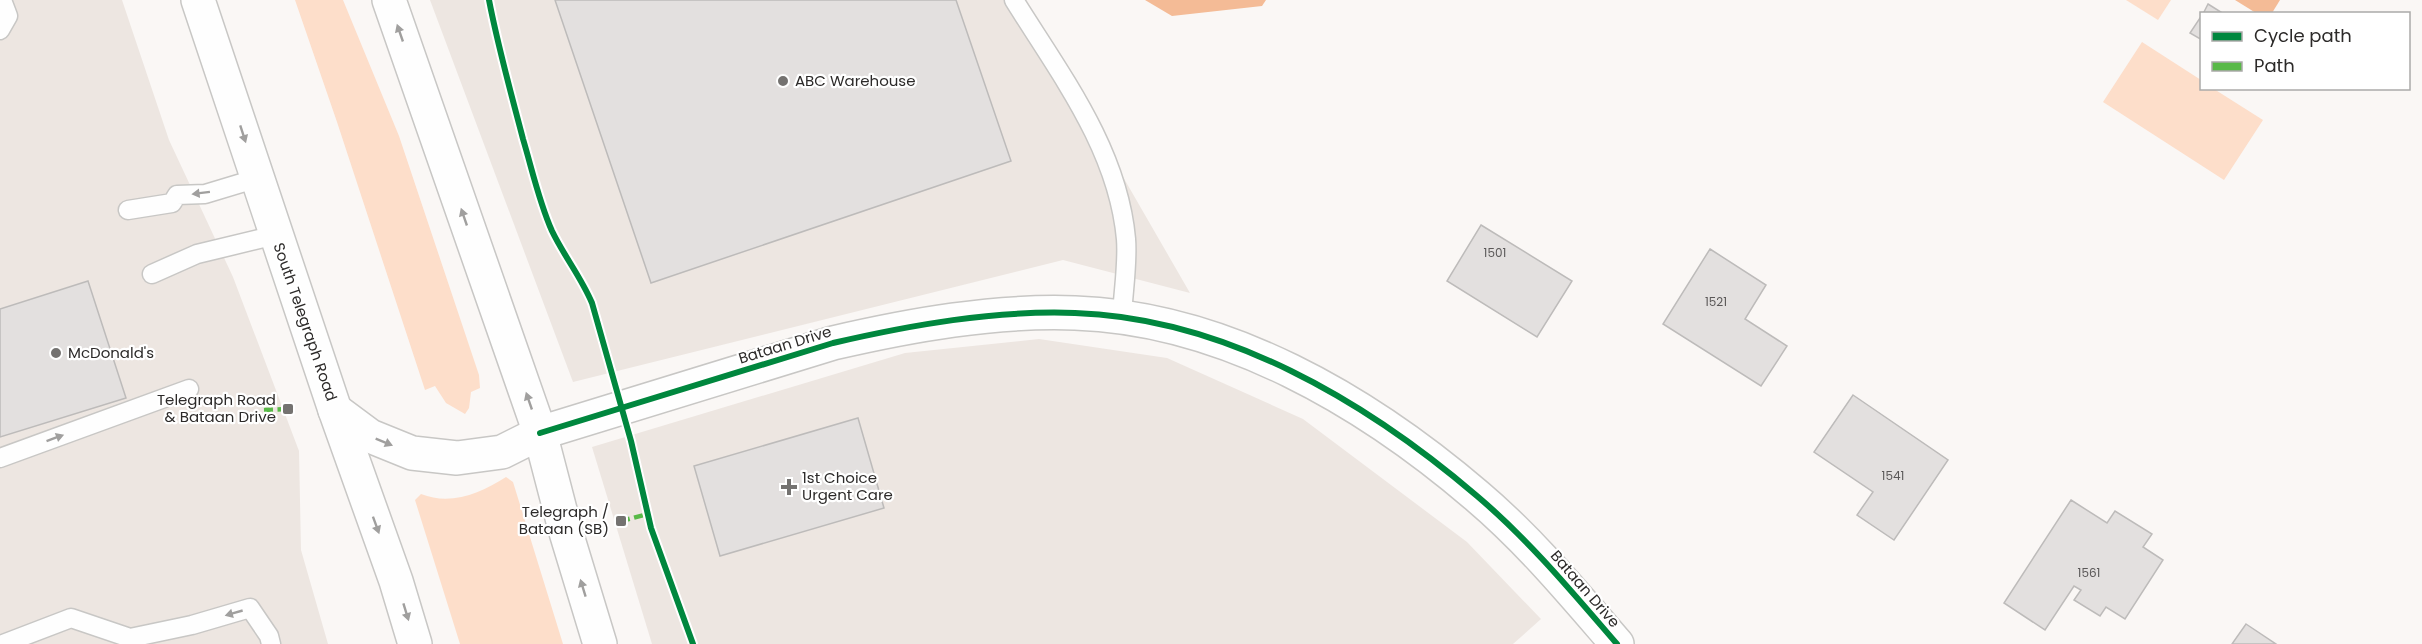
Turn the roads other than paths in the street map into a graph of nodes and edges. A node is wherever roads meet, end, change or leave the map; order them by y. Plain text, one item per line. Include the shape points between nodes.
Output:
1 (2, 0) edge
2 (198, 0) edge
3 (389, 0) edge
4 (1014, 0) edge
5 (0, 30) edge
6 (258, 178) junction
7 (128, 210) dead end
8 (276, 235) junction
9 (152, 274) dead end
10 (1122, 317) junction
11 (189, 389) dead end
12 (335, 410) junction
13 (540, 433) junction
14 (0, 458) edge
15 (29, 639) edge
16 (3, 644) edge
17 (271, 644) edge
18 (415, 644) edge
19 (600, 644) edge
20 (1617, 644) edge

1 - 5 lane via 8,16
2 -> 6 main road, South Telegraph Road
13 -> 3 main road
4 - 10 lane via 1092,126 1113,177 1126,239
6 -> 7 lane via 205,194 177,195 172,203
6 - 8 main road, South Telegraph Road
8 - 9 lane via 197,254
8 - 12 main road, South Telegraph Road
10 - 13 main road, Bataan Drive via 1029,314 871,334
10 - 20 main road, Bataan Drive via 1179,328 1279,365 1410,443 1478,496 1539,556
14 -> 11 lane
12 -> 13 main road, Bataan Drive via 370,436 412,453 457,458 502,452
12 -> 18 main road, South Telegraph Road
19 -> 13 main road
15 - 16 lane
17 -> 15 lane via 249,608 130,638 71,618

